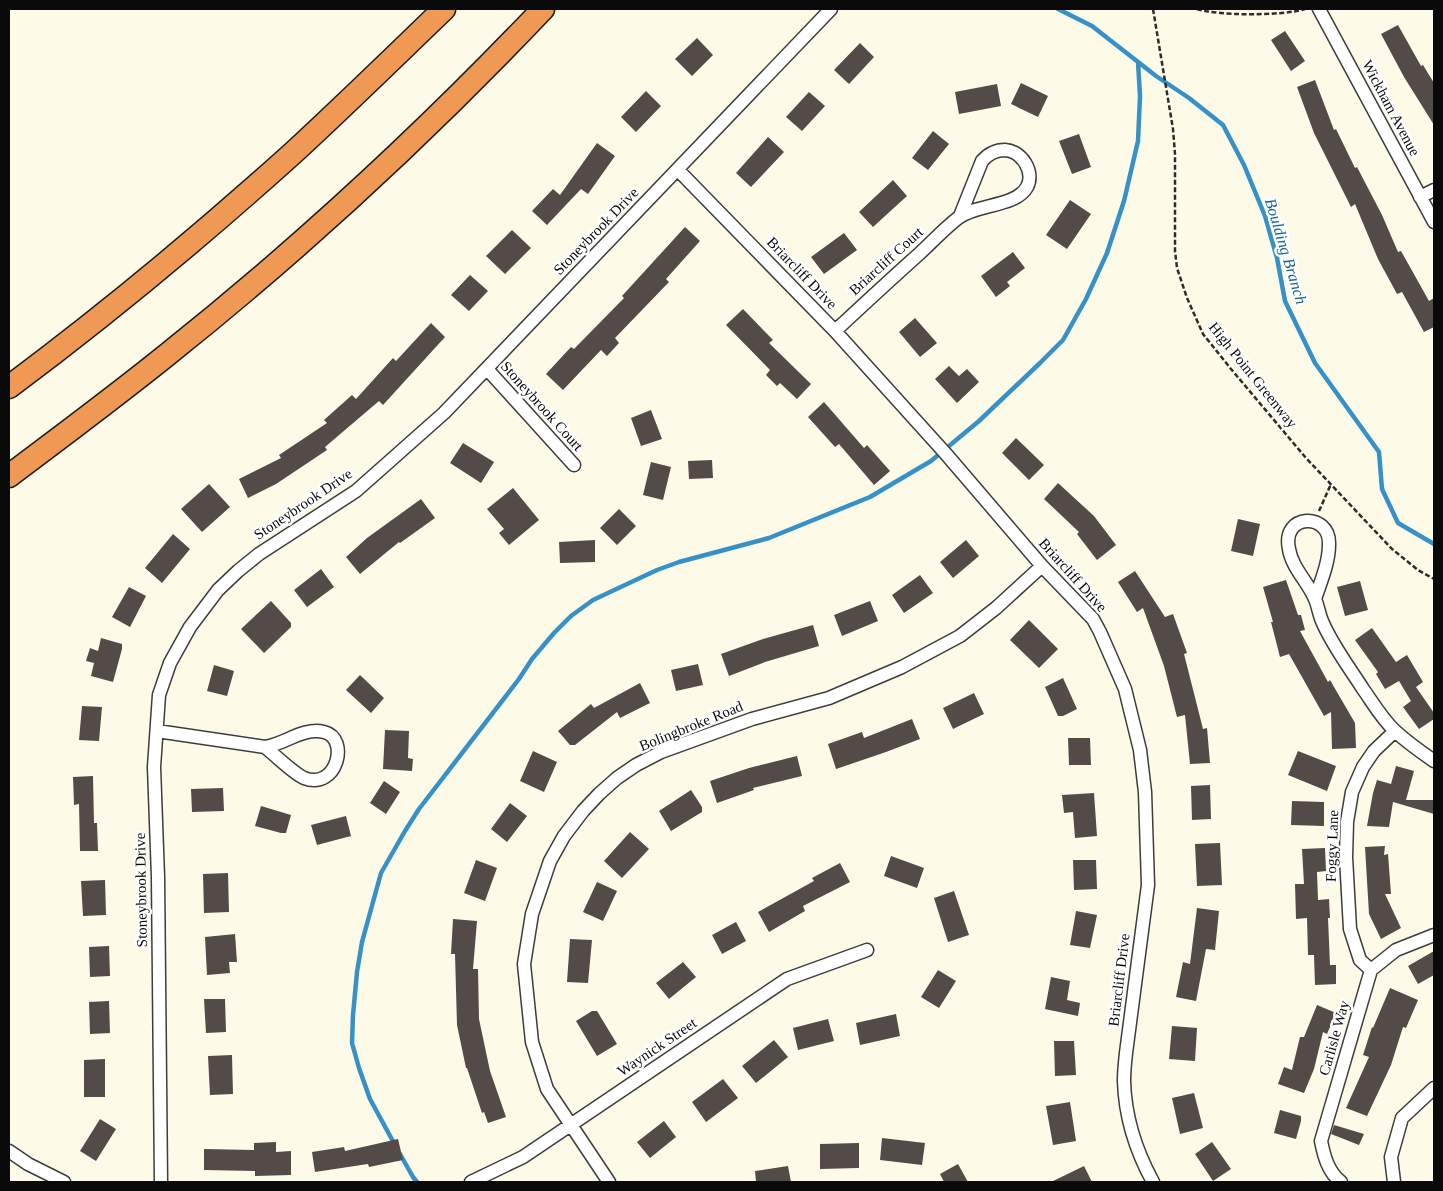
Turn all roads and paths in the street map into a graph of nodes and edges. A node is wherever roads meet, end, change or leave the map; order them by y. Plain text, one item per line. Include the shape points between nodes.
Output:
1 (444, 9) edge
2 (543, 9) edge
3 (831, 9) edge
4 (1153, 9) edge
5 (1197, 9) edge
6 (1304, 9) edge
7 (1319, 9) edge
8 (678, 170) junction
9 (1434, 190) edge
10 (1420, 197) junction
11 (960, 216) junction
12 (1434, 222) edge
13 (835, 331) junction
14 (487, 368) junction
15 (9, 387) edge
16 (574, 465) dead end
17 (9, 476) edge
18 (1331, 484) junction
19 (1314, 522) junction
20 (1042, 566) junction
21 (1434, 579) edge
22 (1315, 598) junction
23 (157, 731) junction
24 (1395, 731) junction
25 (265, 747) junction
26 (1434, 761) edge
27 (1434, 935) edge
28 (867, 950) dead end
29 (1371, 970) junction
30 (1434, 1088) edge
31 (570, 1126) junction
32 (9, 1151) edge
33 (64, 1182) edge
34 (161, 1182) edge
35 (471, 1182) edge
36 (609, 1182) edge
37 (1153, 1182) edge
38 (1340, 1182) edge
39 (1394, 1182) edge

1 - 15 highway via 293,153 216,220 124,298
2 - 17 highway via 422,130 256,281 169,354
3 - 8 street, Stoneybrook Drive
4 - 18 path, High Point Greenway via 1173,129 1175,251 1187,298 1203,334
5 - 6 path via 1240,14
7 - 10 street, Wickham Avenue
8 - 13 street, Briarcliff Drive
8 - 14 street, Stoneybrook Drive
9 - 10 street
10 - 12 street, Wickham Avenue
11 - 11 street, Briarcliff Court via 1020,194 1029,178 1023,159 1005,150 987,155
11 - 13 street, Briarcliff Court
13 - 20 street, Briarcliff Drive
14 - 16 street, Stoneybrook Court
14 - 23 street, Stoneybrook Drive via 444,413 356,491 259,554 218,590 190,627 170,663 159,695
18 - 19 path
18 - 21 path, High Point Greenway via 1392,549
19 - 22 street via 1321,525 1329,542 1327,562
19 - 22 street via 1306,521 1292,527 1288,545 1290,557
20 - 31 street, Bolingbroke Road via 960,636 902,668 829,698 752,719 661,752 617,778 583,811 550,861 532,914 524,964 532,1042 547,1089
20 - 37 street, Briarcliff Drive via 1093,619 1100,632 1125,689 1140,750 1145,792 1148,885 1124,1081 1129,1122
22 - 24 street via 1330,638 1381,716
23 - 25 street
23 - 34 street, Stoneybrook Drive via 154,768
24 - 26 street
24 - 29 street, Foggy Lane via 1363,767 1352,792 1347,822 1350,929 1360,960
25 - 25 street via 303,733 326,732 337,745 337,761 326,777 307,779
27 - 29 street via 1396,950
28 - 31 street, Waynick Street via 786,979
29 - 38 street, Carlisle Way via 1321,1141 1326,1164
30 - 39 street via 1402,1118 1391,1157
31 - 35 street, Waynick Street via 524,1156
31 - 36 street, Bolingbroke Road
32 - 33 street

